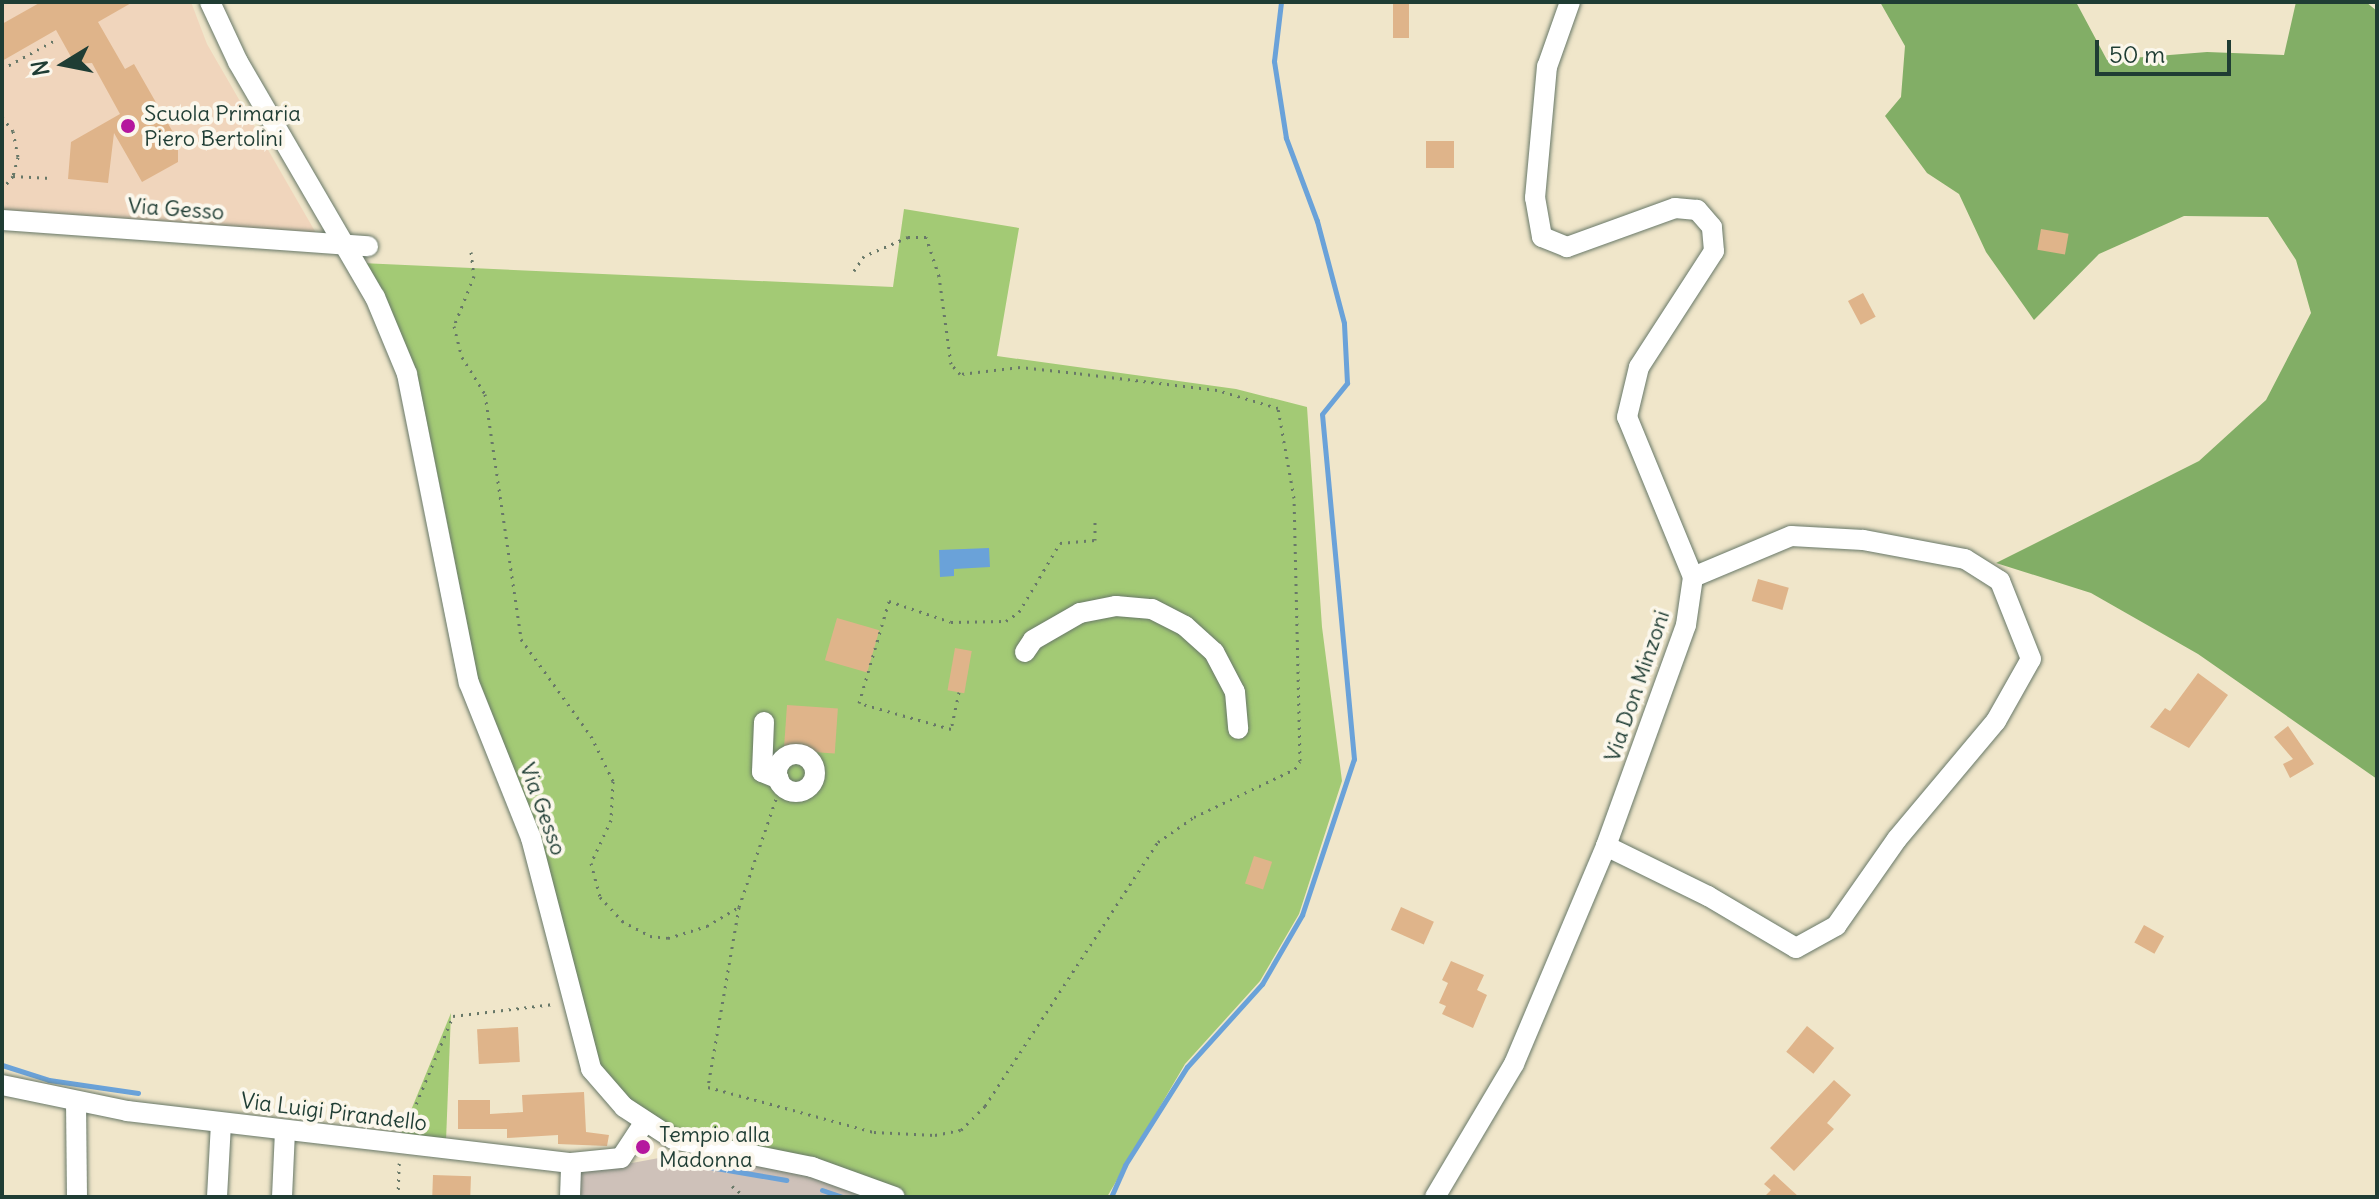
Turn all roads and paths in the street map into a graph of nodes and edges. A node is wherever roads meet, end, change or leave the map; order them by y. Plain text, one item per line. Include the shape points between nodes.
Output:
1 (210, 2) edge
2 (1570, 2) edge
3 (57, 39) dead end
4 (2, 69) edge
5 (2, 117) edge
6 (13, 176) junction
7 (51, 178) dead end
8 (2, 189) edge
9 (2, 220) edge
10 (345, 246) junction
11 (368, 246) dead end
12 (471, 252) dead end
13 (854, 271) dead end
14 (1095, 519) dead end
15 (1693, 577) junction
16 (1025, 652) dead end
17 (959, 692) dead end
18 (764, 722) dead end
19 (1238, 729) dead end
20 (780, 782) joint
21 (1606, 846) junction
22 (739, 907) junction
23 (553, 1001) dead end
24 (2, 1085) edge
25 (76, 1101) junction
26 (221, 1123) junction
27 (644, 1123) junction
28 (285, 1131) junction
29 (403, 1138) dead end
30 (400, 1155) dead end
31 (571, 1163) junction
32 (732, 1186) dead end
33 (77, 1197) edge
34 (217, 1197) edge
35 (282, 1197) edge
36 (398, 1197) edge
37 (570, 1197) edge
38 (745, 1197) edge
39 (895, 1197) edge
40 (1435, 1197) edge

1 - 10 street, Via Gesso via 238,62
2 - 15 street via 1547,67 1535,198 1542,237 1567,247 1675,208 1697,210 1712,227 1714,251 1639,367 1627,417
3 - 4 path
5 - 6 path via 17,144
6 - 7 path
6 - 8 path
9 - 10 street, Via Gesso
10 - 11 street, Via Gesso
10 - 27 street, Via Gesso via 375,297 407,374 469,683 531,838 591,1069
12 - 22 path via 474,276 454,326 462,357 485,394 521,639 591,736 613,781 611,820 591,863 600,897 622,921 668,938 689,935
13 - 22 path via 864,256 908,237 926,237 939,276 951,364 960,374 1020,367 1217,390 1278,408 1294,498 1300,761 1295,769 1194,817 1158,842 985,1106 961,1130 935,1135 874,1132 708,1087
14 - 17 path via 1095,540 1060,543 1019,612 1006,621 951,622 889,601 859,703 951,729
15 - 21 street, Via Don Minzoni via 1686,625
15 - 21 street via 1791,536 1863,540 1965,559 2000,581 2031,659 1996,721 1897,839 1836,926 1796,948 1708,896
16 - 19 street via 1033,640 1080,613 1116,606 1152,609 1185,626 1214,652 1235,692
18 - 20 street via 762,772
20 - 22 path
21 - 40 street, Via Don Minzoni via 1514,1064
23 - 29 path via 453,1016
24 - 25 street, Via Luigi Pirandello
25 - 26 street, Via Luigi Pirandello
25 - 33 street
26 - 28 street, Via Luigi Pirandello
26 - 34 street
27 - 31 street, Via Luigi Pirandello via 621,1158
27 - 39 street, Via Gesso via 704,1149 812,1167
28 - 31 street, Via Luigi Pirandello
28 - 35 street
30 - 36 path
31 - 37 street
32 - 38 path

